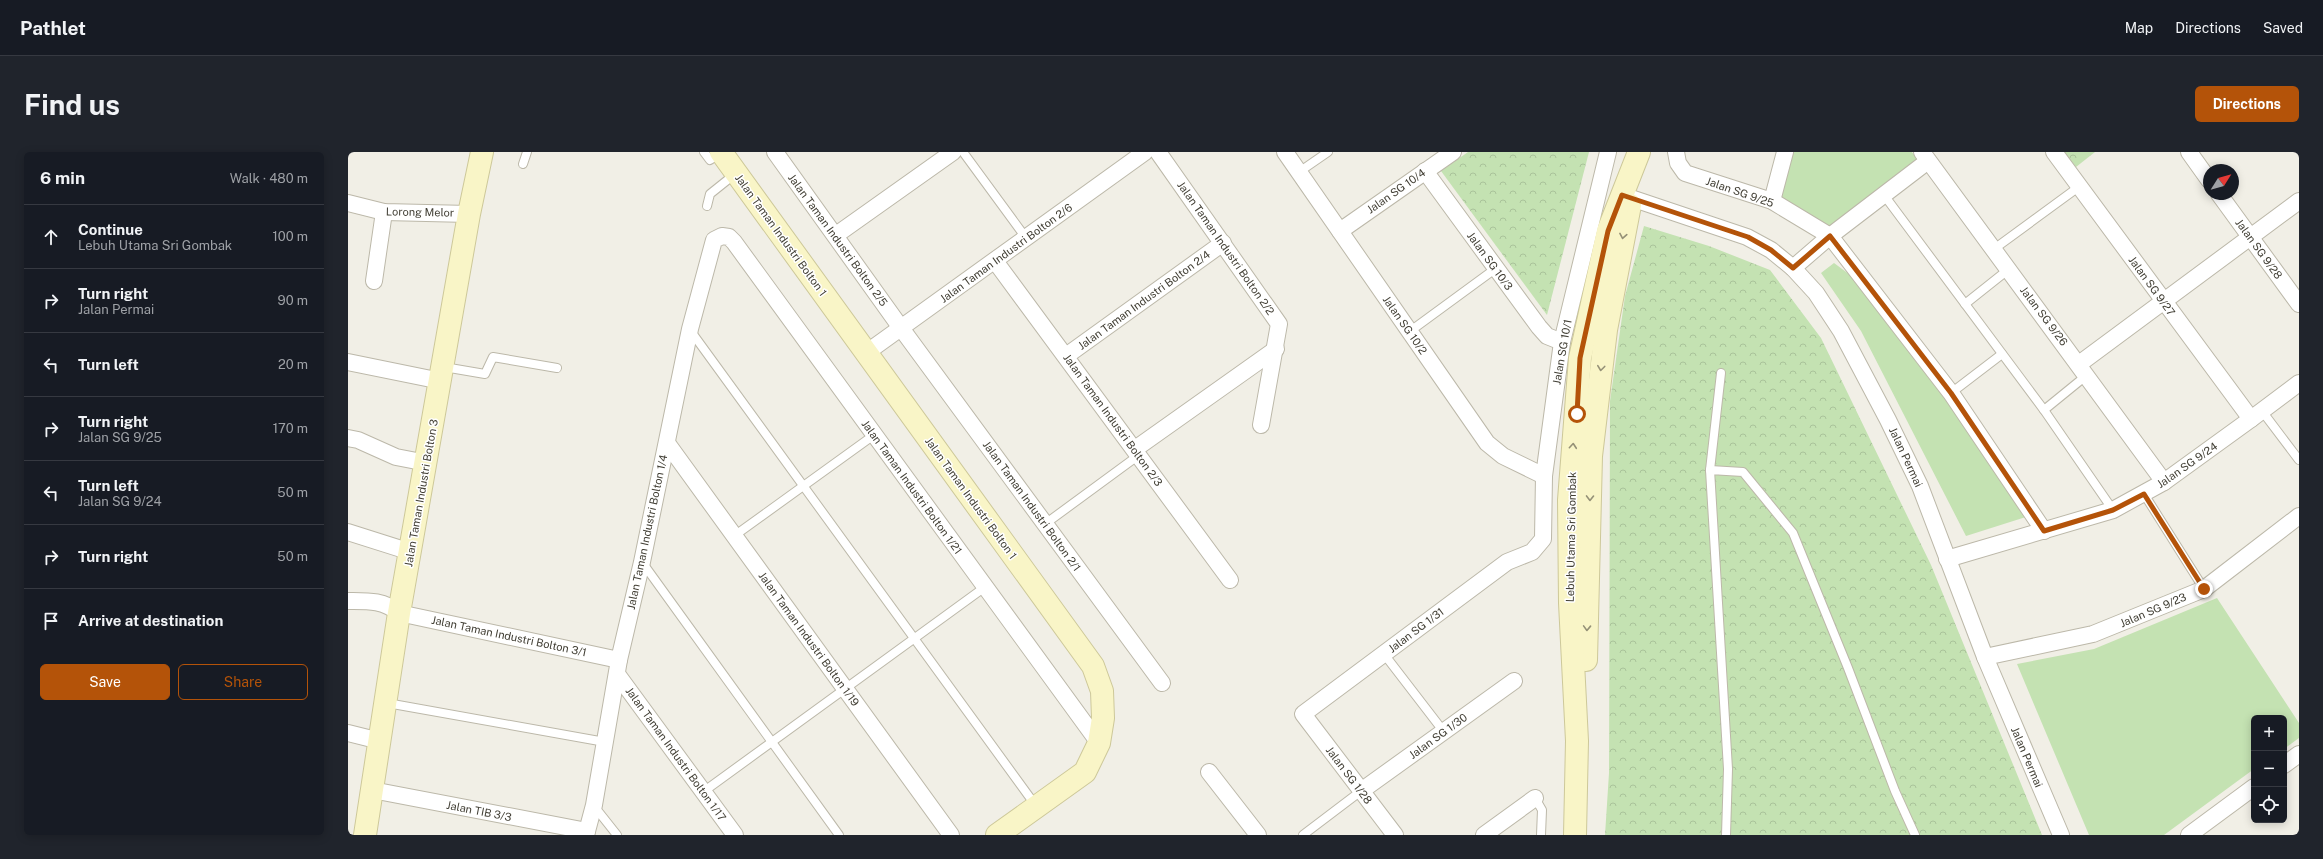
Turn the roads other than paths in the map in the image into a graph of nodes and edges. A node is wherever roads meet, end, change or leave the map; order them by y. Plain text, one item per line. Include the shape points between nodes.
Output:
1 (482, 152) edge
2 (527, 152) edge
3 (715, 152) edge
4 (775, 152) edge
5 (954, 152) edge
6 (963, 152) edge
7 (1145, 152) edge
8 (1158, 152) edge
9 (1285, 152) edge
10 (1328, 152) edge
11 (1453, 152) edge
12 (1608, 152) edge
13 (1639, 152) edge
14 (1676, 152) edge
15 (1785, 152) edge
16 (2054, 152) edge
17 (2189, 152) edge
18 (1925, 157) edge
19 (523, 164) dead end
20 (1299, 172) junction
21 (1425, 172) junction
22 (2203, 172) edge
23 (736, 173) junction
24 (2080, 186) junction
25 (1884, 194) junction
26 (1627, 196) junction
27 (2223, 200) edge
28 (1772, 201) junction
29 (2299, 201) edge
30 (348, 202) edge
31 (707, 206) dead end
32 (384, 212) junction
33 (469, 214) junction
34 (1340, 231) junction
35 (836, 235) junction
36 (722, 236) joint
37 (1830, 236) junction
38 (1026, 238) junction
39 (2250, 238) junction
40 (1223, 243) junction
41 (1994, 249) junction
42 (995, 261) junction
43 (1793, 268) junction
44 (1495, 269) junction
45 (2009, 269) junction
46 (374, 281) dead end
47 (2164, 302) junction
48 (1965, 304) junction
49 (2299, 304) edge
50 (901, 328) junction
51 (690, 329) junction
52 (1409, 332) junction
53 (1562, 342) junction
54 (1276, 349) junction
55 (866, 353) junction
56 (2002, 354) junction
57 (1066, 356) junction
58 (348, 362) edge
59 (557, 368) dead end
60 (2083, 370) junction
61 (1721, 373) dead end
62 (442, 374) junction
63 (2299, 382) edge
64 (1951, 393) junction
65 (2044, 410) junction
66 (2257, 415) junction
67 (1261, 425) dead end
68 (874, 435) junction
69 (348, 438) edge
70 (667, 443) junction
71 (1137, 452) junction
72 (2299, 460) edge
73 (426, 463) junction
74 (1710, 470) junction
75 (1544, 476) junction
76 (2164, 482) junction
77 (804, 486) junction
78 (2144, 494) junction
79 (2113, 510) junction
80 (2299, 516) edge
81 (1045, 524) junction
82 (2044, 531) junction
83 (348, 532) edge
84 (734, 536) junction
85 (411, 552) junction
86 (1532, 552) joint
87 (1947, 559) junction
88 (642, 562) junction
89 (1230, 580) dead end
90 (985, 587) junction
91 (2204, 589) junction
92 (348, 601) edge
93 (399, 613) junction
94 (915, 638) junction
95 (1384, 654) junction
96 (1986, 658) junction
97 (618, 667) junction
98 (1514, 681) dead end
99 (1162, 683) dead end
100 (845, 689) junction
101 (386, 703) junction
102 (1303, 714) joint
103 (1444, 732) junction
104 (348, 733) edge
105 (380, 741) junction
106 (605, 742) junction
107 (772, 742) junction
108 (1098, 743) junction
109 (2299, 754) edge
110 (2287, 763) edge
111 (1209, 772) dead end
112 (2251, 789) edge
113 (372, 790) junction
114 (1361, 791) junction
115 (703, 792) junction
116 (1535, 798) joint
117 (594, 805) junction
118 (1036, 807) junction
119 (586, 833) edge
120 (2194, 834) edge
121 (365, 835) edge
122 (617, 835) edge
123 (735, 835) edge
124 (839, 835) edge
125 (951, 835) edge
126 (997, 835) edge
127 (1258, 835) edge
128 (1303, 835) edge
129 (1394, 835) edge
130 (1484, 835) edge
131 (1541, 835) edge
132 (1575, 835) edge
133 (1586, 835) edge
134 (1726, 835) edge
135 (1915, 835) edge
136 (2061, 835) edge

1 - 33 street, Jalan Taman Industri Bolton 3
2 - 19 lane
3 - 23 street, Jalan Taman Industri Bolton 1
4 - 35 street, Jalan Taman Industri Bolton 2/5
5 - 35 street
6 - 38 lane
7 - 38 street, Jalan Taman Industri Bolton 2/6
8 - 40 street, Jalan Taman Industri Bolton 2/2
9 - 20 street, Jalan SG 10/2
10 - 20 lane
11 - 21 street, Jalan SG 10/4
12 - 53 street, Jalan SG 10/1
13 - 26 street, Lebuh Utama Sri Gombak
14 - 28 street, Jalan SG 9/25 via 1678,163 1685,173
15 - 28 street
16 - 24 street, Jalan SG 9/27
17 - 22 street
18 - 25 street
18 - 41 street, Jalan SG 9/26
20 - 34 street, Jalan SG 10/2
21 - 34 street, Jalan SG 10/4
21 - 44 street, Jalan SG 10/3
23 - 31 lane via 710,194
23 - 55 street, Jalan Taman Industri Bolton 1
24 - 41 lane
24 - 47 street, Jalan SG 9/27
25 - 37 street
25 - 48 lane
26 - 43 street, Jalan Permai via 1748,237 1771,250
132 -> 26 street, Lebuh Utama Sri Gombak via 1577,741 1570,603 1569,500 1580,358 1608,231
26 -> 133 street, Lebuh Utama Sri Gombak via 1606,330 1591,456 1586,670 1589,753
27 - 39 street, Jalan SG 9/28
28 - 37 street, Jalan SG 9/25
29 - 39 street
30 - 32 street, Lorong Melor
32 - 33 street, Lorong Melor
32 - 46 street
33 - 62 street, Jalan Taman Industri Bolton 3
34 - 52 street, Jalan SG 10/2
35 - 50 street, Jalan Taman Industri Bolton 2/5
36 - 51 street, Jalan Taman Industri Bolton 1/4 via 714,240
36 - 68 street, Jalan Taman Industri Bolton 1/21 via 729,237 734,242
37 - 43 street
37 - 64 street, Jalan SG 9/25
38 - 42 street, Jalan Taman Industri Bolton 2/6
39 - 47 street
39 - 49 street, Jalan SG 9/28
40 - 54 street, Jalan Taman Industri Bolton 2/2 via 1279,324
40 - 57 street, Jalan Taman Industri Bolton 2/4
41 - 45 street, Jalan SG 9/26
42 - 50 street, Jalan Taman Industri Bolton 2/6
42 - 57 street, Jalan Taman Industri Bolton 2/3
43 - 87 street, Jalan Permai via 1816,292 1841,331 1920,486
44 - 52 lane
44 - 53 street, Jalan SG 10/3 via 1547,336
45 - 48 lane
45 - 60 street, Jalan SG 9/26
47 - 60 street
47 - 66 street, Jalan SG 9/27
48 - 56 lane
50 - 55 street, Jalan Taman Industri Bolton 2/6
50 - 81 street, Jalan Taman Industri Bolton 2/1
51 - 70 street, Jalan Taman Industri Bolton 1/4
51 - 77 lane
52 - 75 street, Jalan SG 10/2 via 1494,450
53 - 75 street, Jalan SG 10/1
54 - 67 street, Jalan Taman Industri Bolton 2/2
54 - 71 street
55 - 108 street, Jalan Taman Industri Bolton 1 via 1093,666 1102,691 1103,718
56 - 64 lane
56 - 65 lane
57 - 71 street, Jalan Taman Industri Bolton 2/3
58 - 62 street
59 - 62 lane via 494,356 485,374
60 - 65 lane
60 - 76 street, Jalan SG 9/26
61 - 74 lane
62 - 73 street, Jalan Taman Industri Bolton 3
63 - 66 street, Jalan SG 9/24
64 - 82 street, Jalan SG 9/25
65 - 79 lane
66 - 72 lane
66 - 76 street, Jalan SG 9/24
68 - 77 lane
68 - 90 street, Jalan Taman Industri Bolton 1/21
69 - 73 street via 396,457
70 - 84 street, Jalan Taman Industri Bolton 1/19
70 - 88 street, Jalan Taman Industri Bolton 1/4
71 - 81 lane
71 - 89 street, Jalan Taman Industri Bolton 2/3
73 - 85 street, Jalan Taman Industri Bolton 3
74 - 134 lane via 1728,769
74 - 135 lane via 1743,472 1793,533 1895,791
75 - 86 street, Jalan SG 10/1 via 1543,539
76 - 78 street, Jalan SG 9/24
77 - 84 lane
77 - 94 lane
78 - 79 street, Jalan SG 9/24
78 - 91 lane
79 - 82 street, Jalan SG 9/24
80 - 91 street, Jalan SG 9/23
81 - 99 street, Jalan Taman Industri Bolton 2/1
82 - 87 street, Jalan SG 9/24
83 - 85 street
84 - 100 street, Jalan Taman Industri Bolton 1/19
85 - 93 street, Jalan Taman Industri Bolton 3
86 - 95 street, Jalan SG 1/31 via 1507,562
87 - 96 street, Jalan Permai
88 - 97 street, Jalan Taman Industri Bolton 1/4
88 - 107 lane
90 - 94 lane
90 - 108 street, Jalan Taman Industri Bolton 1/21
91 - 96 street, Jalan SG 9/23 via 2094,634
92 - 93 street, Jalan Taman Industri Bolton 3/1 via 381,602
93 - 97 street, Jalan Taman Industri Bolton 3/1
93 - 101 street, Jalan Taman Industri Bolton 3
94 - 100 lane
94 - 118 lane
95 - 102 street, Jalan SG 1/31
95 - 103 lane
96 - 136 street, Jalan Permai
97 - 106 street, Jalan Taman Industri Bolton 1/4
97 - 115 street, Jalan Taman Industri Bolton 1/17
98 - 103 street, Jalan SG 1/30
100 - 107 lane
100 - 125 street, Jalan Taman Industri Bolton 1/19
101 - 105 street, Jalan Taman Industri Bolton 3
101 - 106 lane
102 - 114 street, Jalan SG 1/28
103 - 114 street, Jalan SG 1/30
104 - 105 street
105 - 113 street, Jalan Taman Industri Bolton 3
106 - 117 street, Jalan Taman Industri Bolton 1/4
107 - 115 lane
107 - 124 lane
108 - 118 street, Jalan Taman Industri Bolton 1 via 1085,772
109 - 110 street
111 - 127 street
112 - 120 street
113 - 119 street, Jalan TIB 3/3
113 - 121 street, Jalan Taman Industri Bolton 3
114 - 128 lane
114 - 129 street, Jalan SG 1/28
115 - 123 street, Jalan Taman Industri Bolton 1/17
116 - 130 street
116 - 131 lane via 1542,810
117 - 119 street, Jalan Taman Industri Bolton 1/4
117 - 122 lane
118 - 126 street, Jalan Taman Industri Bolton 1

